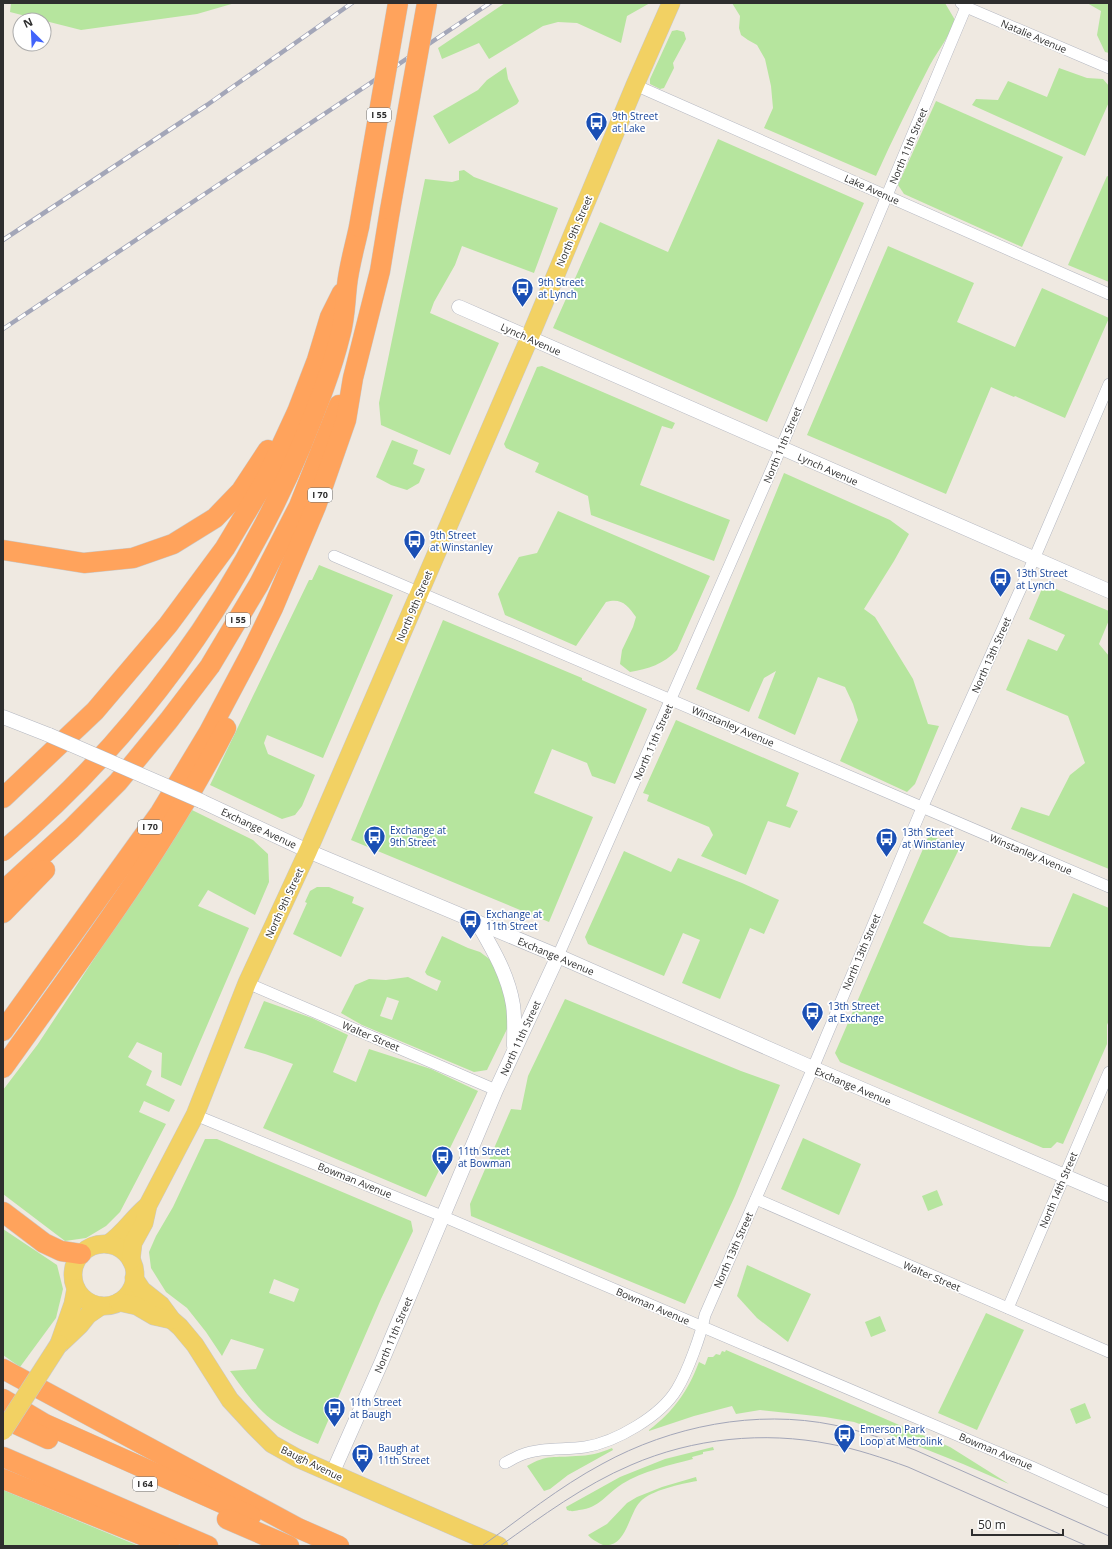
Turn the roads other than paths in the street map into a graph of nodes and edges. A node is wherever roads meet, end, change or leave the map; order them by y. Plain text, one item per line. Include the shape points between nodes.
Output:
1 (398, 3) edge
2 (427, 3) edge
3 (671, 3) edge
4 (963, 5) edge
5 (1109, 68) edge
6 (635, 85) junction
7 (887, 196) junction
8 (347, 284) junction
9 (1109, 294) edge
10 (458, 308) dead end
11 (529, 339) junction
12 (353, 378) junction
13 (1109, 384) edge
14 (297, 412) junction
15 (781, 448) junction
16 (3, 550) edge
17 (334, 556) dead end
18 (1034, 559) junction
19 (1109, 591) edge
20 (420, 592) junction
21 (273, 608) junction
22 (671, 700) junction
23 (3, 717) edge
24 (117, 740) junction
25 (3, 798) edge
26 (922, 808) junction
27 (71, 829) junction
28 (3, 851) edge
29 (308, 851) junction
30 (3, 865) edge
31 (1109, 887) edge
32 (3, 891) edge
33 (3, 913) edge
34 (477, 922) junction
35 (558, 956) junction
36 (246, 983) junction
37 (3, 1031) edge
38 (514, 1050) junction
39 (3, 1068) edge
40 (813, 1068) junction
41 (1109, 1072) edge
42 (496, 1090) junction
43 (195, 1115) junction
44 (1064, 1176) junction
45 (1109, 1196) edge
46 (756, 1199) junction
47 (148, 1205) junction
48 (3, 1212) edge
49 (442, 1216) junction
50 (108, 1244) junction
51 (81, 1254) junction
52 (131, 1260) junction
53 (134, 1278) junction
54 (76, 1288) junction
55 (119, 1302) junction
56 (101, 1306) junction
57 (1008, 1308) junction
58 (172, 1320) junction
59 (702, 1327) junction
60 (59, 1344) junction
61 (1109, 1352) edge
62 (3, 1368) edge
63 (3, 1399) edge
64 (3, 1418) edge
65 (3, 1431) edge
66 (3, 1457) edge
67 (505, 1463) dead end
68 (332, 1474) junction
69 (3, 1479) edge
70 (1109, 1502) edge
71 (169, 1546) edge
72 (208, 1546) edge
73 (289, 1546) edge
74 (318, 1546) edge
75 (339, 1546) edge
76 (499, 1546) edge

1 - 8 highway, I 55, bridge
2 - 12 highway, I 55, bridge via 380,271
3 - 6 main road, North 9th Street
4 - 5 street, Natalie Avenue
4 - 7 street, North 11th Street
6 - 7 street, Lake Avenue
6 - 11 main road, North 9th Street
7 - 9 street, Lake Avenue
7 - 15 street, North 11th Street
8 - 14 highway via 330,317
8 - 24 highway, I 55 via 340,338 312,419 277,500 234,579 198,636
10 - 11 street, Lynch Avenue
11 - 15 street, Lynch Avenue
11 - 20 main road, North 9th Street
12 - 21 highway, I 70 via 346,420 336,450
12 - 27 highway, I 55 via 334,416 298,506 259,584 210,666 118,782
13 - 18 street, North 13th Street
14 - 16 highway via 282,424 241,491 215,518 174,544 133,558 84,562
14 - 25 highway via 265,481 229,541 168,626 95,711
15 - 18 street, Lynch Avenue
15 - 22 street, North 11th Street
17 - 20 street, Winstanley Avenue
18 - 19 street, Lynch Avenue
18 - 26 street, North 13th Street
20 - 22 street, Winstanley Avenue
20 - 29 main road, North 9th Street
21 - 37 highway, I 70 via 209,732 160,813
21 - 39 highway via 265,651 209,761 132,886
22 - 26 street, Winstanley Avenue
22 - 35 street, North 11th Street
23 - 29 street, Exchange Avenue, bridge via 201,801
24 - 28 highway, I 55 via 55,804
24 - 30 highway via 85,789
26 - 31 street, Winstanley Avenue
26 - 40 street, North 13th Street
27 - 32 highway, I 55
27 - 33 highway via 59,852
29 - 34 street, Exchange Avenue
29 - 36 main road, North 9th Street
34 - 35 street, Exchange Avenue
34 - 38 street via 498,960 509,988 513,1006
35 - 38 street, North 11th Street
35 - 40 street, Exchange Avenue
36 - 42 street, Walter Street
36 - 43 main road, North 9th Street
38 - 42 street, North 11th Street
40 - 44 street, Exchange Avenue
40 - 46 street, North 13th Street
41 - 44 street, North 14th Street
42 - 49 street, North 11th Street
43 - 47 main road, North 9th Street
43 - 49 street, Bowman Avenue
44 - 45 street, Exchange Avenue
44 - 57 street, North 14th Street
46 - 57 street, Walter Street
46 - 59 street, North 13th Street
47 - 50 main road, North 9th Street
47 - 52 main road, North 9th Street via 144,1223 134,1243
48 - 51 highway via 44,1243 61,1251
49 - 59 street, Bowman Avenue
49 - 68 street, North 11th Street
50 - 51 main road via 93,1246
50 - 52 main road via 121,1249
51 - 54 main road via 73,1270
52 - 53 main road
53 - 55 main road via 130,1292
53 - 58 main road, Baugh Avenue via 142,1290 161,1305
54 - 56 main road via 84,1299
54 - 60 main road
55 - 56 main road
55 - 58 main road via 133,1305 154,1316
56 - 60 main road via 88,1315
57 - 61 street, Walter Street
58 - 68 main road, Baugh Avenue via 195,1345 230,1400 272,1444
59 - 67 street, North 13th Street via 677,1390 653,1416 607,1441 586,1447 534,1451
59 - 70 street, Bowman Avenue
60 - 65 main road, bridge
62 - 75 highway via 298,1528
63 - 74 highway via 45,1424
64 - 73 highway, I 64
66 - 72 highway
68 - 76 main road, Baugh Avenue
69 - 71 highway

